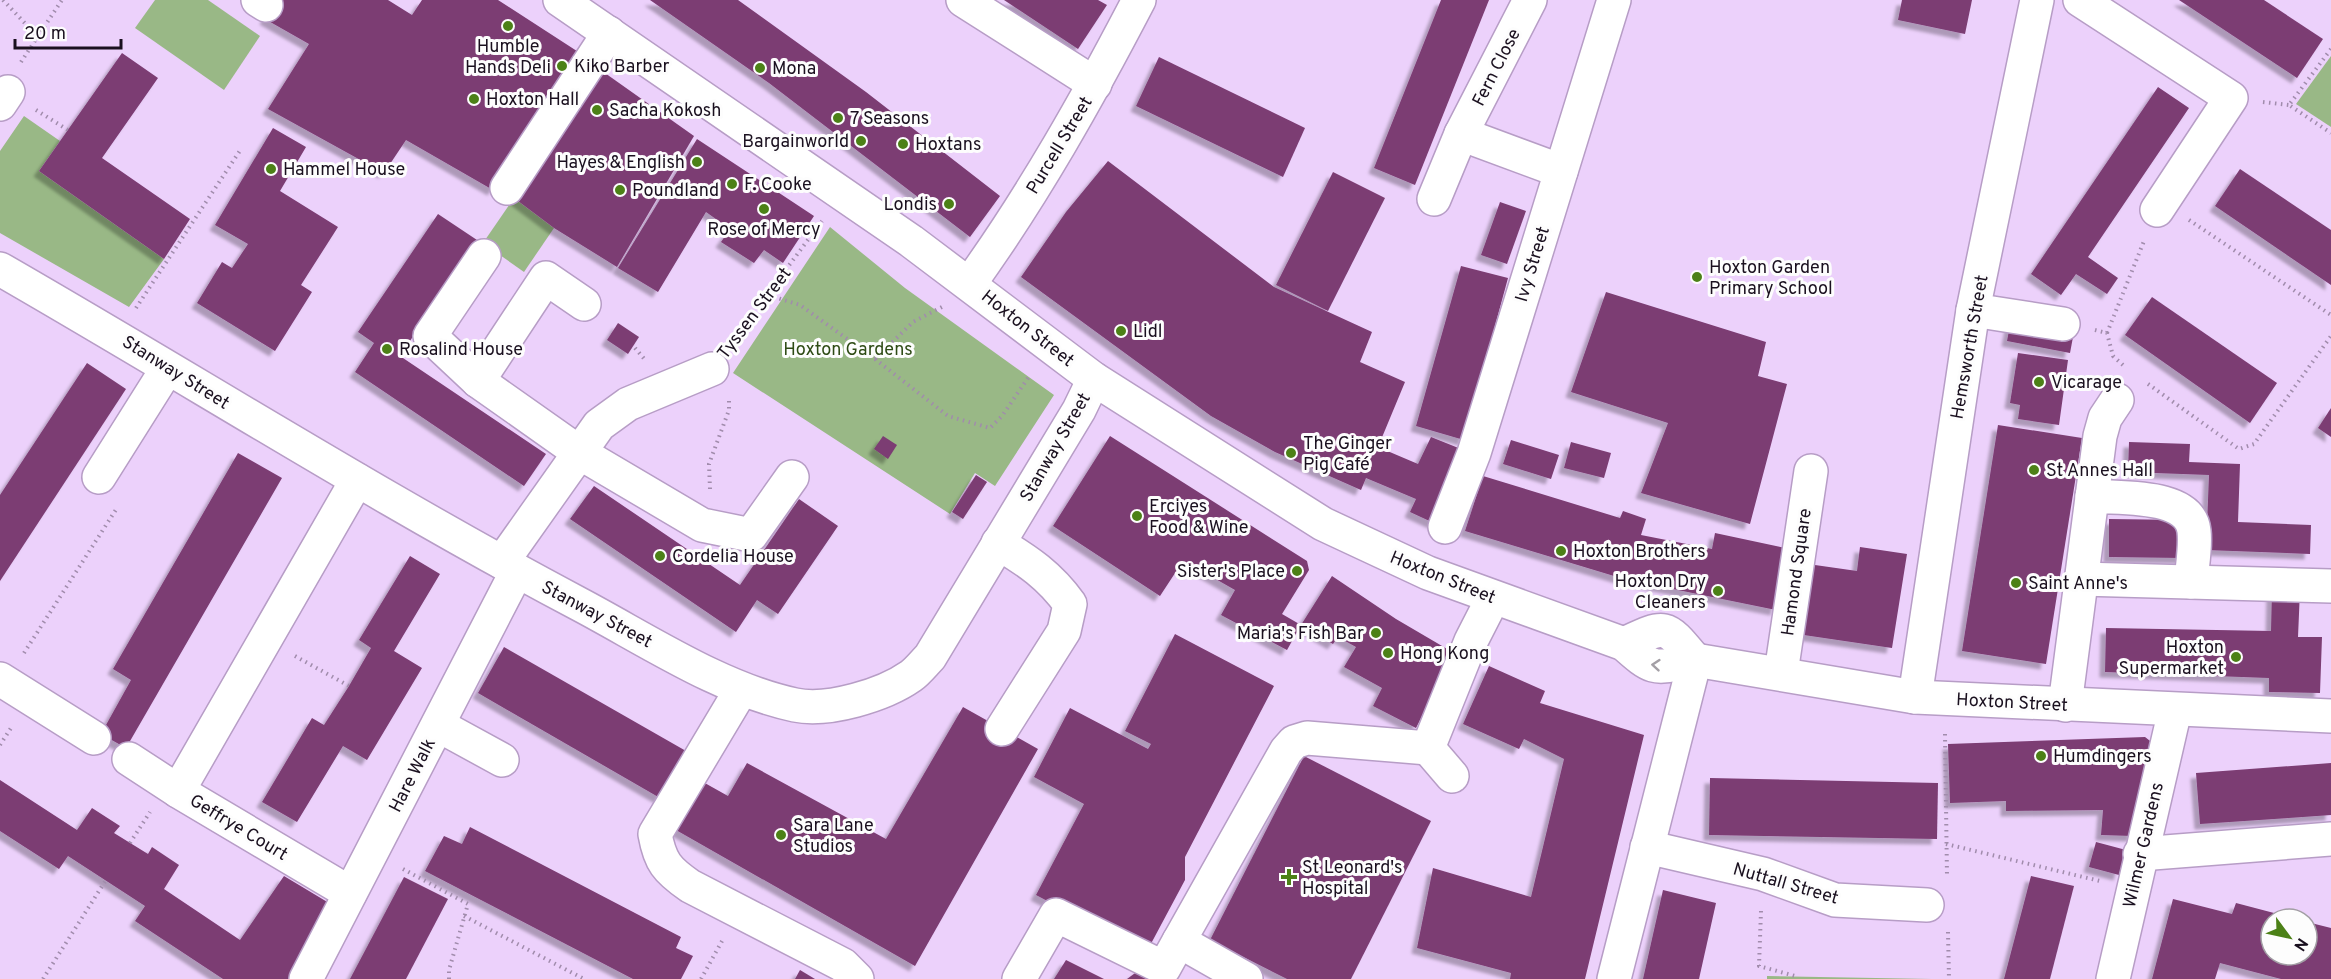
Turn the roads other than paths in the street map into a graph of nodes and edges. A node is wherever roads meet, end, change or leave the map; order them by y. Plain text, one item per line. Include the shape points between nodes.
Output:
1 (560, 0) edge
2 (963, 0) edge
3 (1139, 0) edge
4 (1530, 0) edge
5 (1614, 0) edge
6 (2037, 0) edge
7 (2080, 0) edge
8 (609, 33) junction
9 (1095, 84) junction
10 (1461, 134) junction
11 (1561, 171) junction
12 (507, 188) dead end
13 (1434, 199) dead end
14 (2159, 206) road end
15 (484, 256) dead end
16 (0, 268) edge
17 (970, 283) junction
18 (584, 303) dead end
19 (1974, 310) junction
20 (2063, 324) road end
21 (167, 369) junction
22 (712, 369) road end
23 (1094, 379) junction
24 (478, 381) junction
25 (2124, 385) road end
26 (580, 453) junction
27 (1810, 471) dead end
28 (99, 477) dead end
29 (792, 477) dead end
30 (357, 480) junction
31 (2092, 496) junction
32 (1445, 527) dead end
33 (998, 543) junction
34 (510, 567) junction
35 (2081, 579) junction
36 (2191, 582) junction
37 (2331, 586) edge
38 (1493, 598) junction
39 (1695, 660) junction
40 (1781, 673) junction
41 (3, 681) edge
42 (741, 690) junction
43 (1929, 698) junction
44 (2065, 705) junction
45 (2175, 710) junction
46 (2331, 716) edge
47 (438, 725) junction
48 (1002, 729) dead end
49 (94, 738) dead end
50 (1428, 748) junction
51 (129, 759) dead end
52 (502, 760) dead end
53 (1452, 776) dead end
54 (178, 791) junction
55 (2331, 839) edge
56 (1647, 847) junction
57 (2140, 854) junction
58 (350, 893) junction
59 (1937, 914) road end
60 (1179, 941) junction
61 (306, 979) edge
62 (857, 979) edge
63 (1019, 979) edge
64 (1246, 979) edge
65 (1614, 979) edge
66 (2113, 979) edge

1 - 8 street, Hoxton Street
2 - 9 street
3 - 9 street, Purcell Street
4 - 10 street, Fern Close
5 - 11 street, Ivy Street
6 - 19 street, Hemsworth Street
7 - 14 street via 2231,98
8 - 12 street
8 - 17 street, Hoxton Street
9 - 17 street, Purcell Street via 1007,232
10 - 11 street
10 - 13 street, Fern Close
11 - 32 street, Ivy Street via 1473,453
15 - 24 street via 430,336
16 - 21 street, Stanway Street
17 - 23 street, Hoxton Street
18 - 24 street via 546,278
19 - 20 street
19 - 43 street, Hemsworth Street
21 - 28 street
21 - 30 street, Stanway Street
22 - 26 street, Tyssen Street via 628,404 599,425
23 - 33 street, Stanway Street
23 - 38 street, Hoxton Street via 1323,524 1428,573
24 - 26 street
25 - 31 street via 2100,435
26 - 29 street via 702,525 751,535
26 - 34 street, Tyssen Street
27 - 40 street, Hamond Square
30 - 34 street, Stanway Street
30 - 54 street
31 - 35 street
31 - 36 street via 2169,503 2182,510 2194,530
33 - 42 street, Stanway Street via 930,657 913,675 882,692 842,703 798,706
33 - 48 street via 1036,565 1055,582 1070,604 1064,631
34 - 42 street, Stanway Street
34 - 47 street, Hare Walk
35 - 36 street
35 - 44 street
36 - 37 street
38 - 39 street, Hoxton Street via 1624,644 1646,664 1659,667
38 - 50 street via 1471,641
39 - 40 street, Hoxton Street
39 - 56 street
40 - 43 street, Hoxton Street
41 - 49 street
42 - 62 street via 655,834 659,854 670,872 690,886 843,965
43 - 44 street, Hoxton Street
44 - 45 street, Hoxton Street
45 - 46 street, Hoxton Street
45 - 57 street, Wilmer Gardens
47 - 52 street
47 - 58 street, Hare Walk
50 - 53 street
50 - 60 street via 1307,738 1294,742
51 - 54 street, Geffrye Court
54 - 58 street, Geffrye Court
55 - 57 street
56 - 59 street, Nuttall Street via 1762,874 1834,900
56 - 65 street
57 - 66 street, Wilmer Gardens
58 - 61 street, Hare Walk
60 - 63 street via 1164,968 1056,915
60 - 64 street

